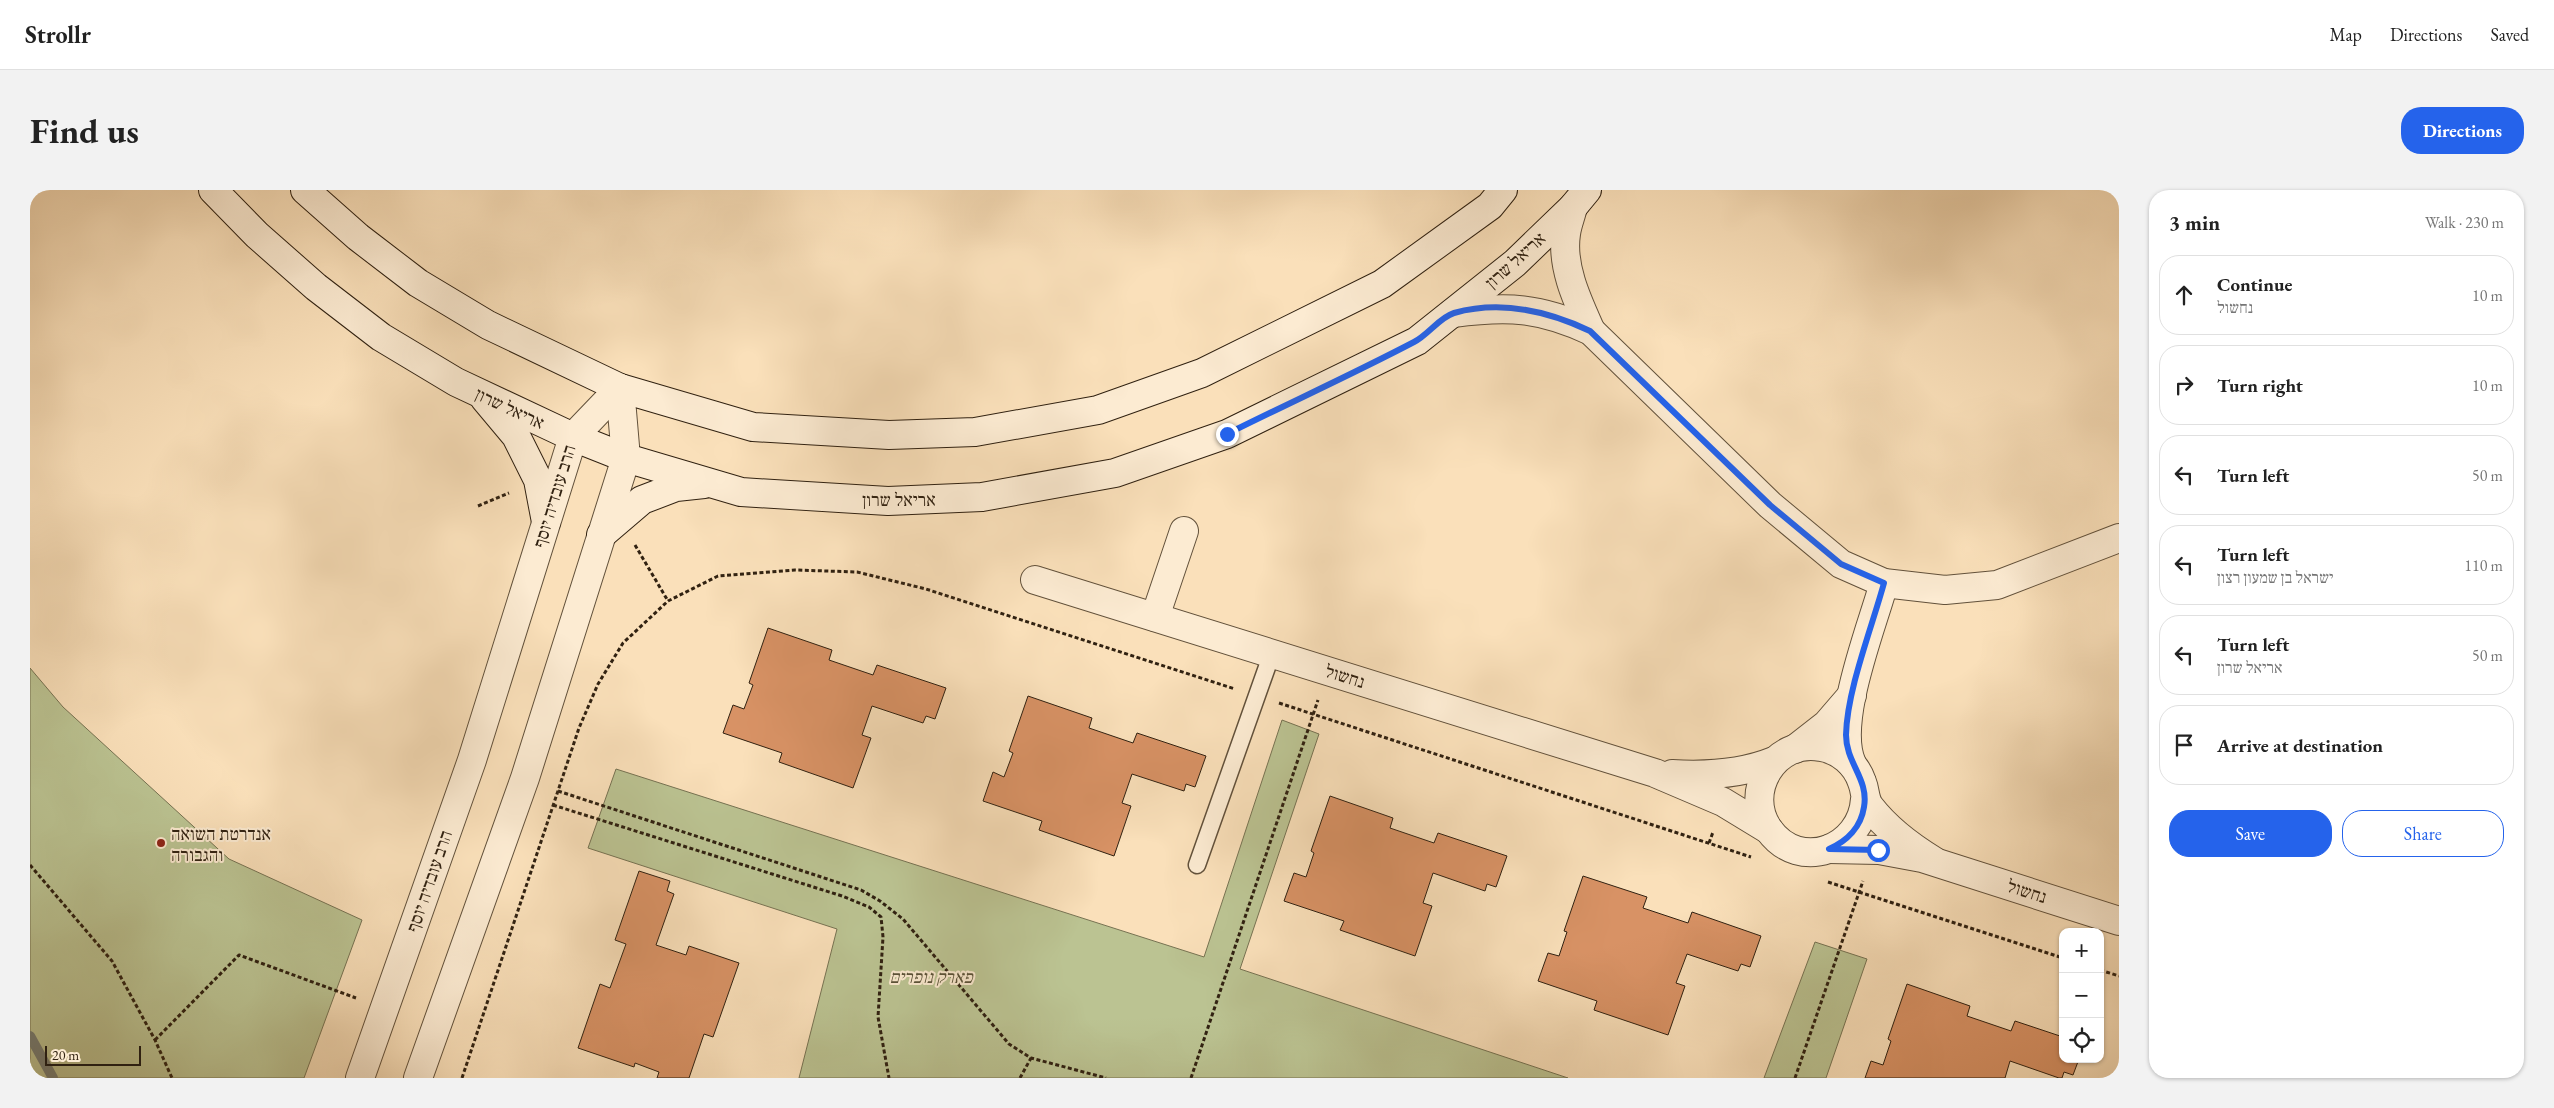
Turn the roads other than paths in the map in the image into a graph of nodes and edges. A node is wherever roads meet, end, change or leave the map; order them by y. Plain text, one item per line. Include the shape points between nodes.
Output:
1 (213, 190) edge
2 (304, 190) edge
3 (1503, 190) edge
4 (1580, 199) edge
5 (1453, 314) junction
6 (1590, 331) junction
7 (620, 388) junction
8 (479, 393) junction
9 (573, 437) junction
10 (626, 458) junction
11 (711, 483) junction
12 (546, 522) junction
13 (1184, 531) dead end
14 (601, 535) junction
15 (2119, 538) edge
16 (1035, 580) dead end
17 (1884, 583) junction
18 (1155, 617) junction
19 (1272, 654) junction
20 (1852, 695) junction
21 (1784, 755) junction
22 (1852, 764) junction
23 (1655, 773) junction
24 (1865, 798) junction
25 (1769, 830) junction
26 (1829, 849) junction
27 (1934, 861) junction
28 (1197, 866) dead end
29 (2119, 921) edge
30 (360, 1078) edge
31 (418, 1078) edge

1 - 8 street, אריאל שרון via 256,235 381,337
2 - 7 street via 418,283 488,325
3 - 7 street via 1490,206 1382,284 1202,373 1098,410 975,432 889,435 753,427
4 - 5 street, אריאל שרון via 1516,263
4 - 6 street via 1566,235 1568,267
5 - 6 street via 1487,309 1525,309 1566,320
5 - 11 street, אריאל שרון via 1417,340 1227,434 1115,473 982,497 888,501 741,492
6 - 17 street via 1770,505 1841,564
7 - 9 street, הרב עובדיה יוסף
7 - 10 street
8 - 9 street, אריאל שרון
8 - 12 street via 516,436 538,480
9 - 10 street, אריאל שרון
9 - 12 street, הרב עובדיה יוסף
10 - 11 street, אריאל שרון
10 - 14 street
11 - 14 street via 676,487 642,500
12 - 30 street, הרב עובדיה יוסף via 472,760
13 - 18 street
14 - 31 street via 525,778
15 - 17 street via 1997,585 1945,590
16 - 18 street, נחשול
17 - 20 street
18 - 19 street, נחשול
19 - 23 street, נחשול
19 - 28 lane
20 - 21 street via 1826,724
20 - 22 street via 1846,736
21 - 22 street via 1812,746 1829,749
21 - 23 street, נחשול via 1752,769 1716,774
21 - 25 street via 1761,782 1761,816
22 - 24 street via 1862,782
23 - 25 street, נחשול via 1724,802
24 - 26 street via 1862,816 1855,830 1843,842
24 - 27 street, נחשול via 1892,830
25 - 26 street via 1780,842 1795,849 1812,852
26 - 27 street, נחשול via 1874,850
27 - 29 street, נחשול

